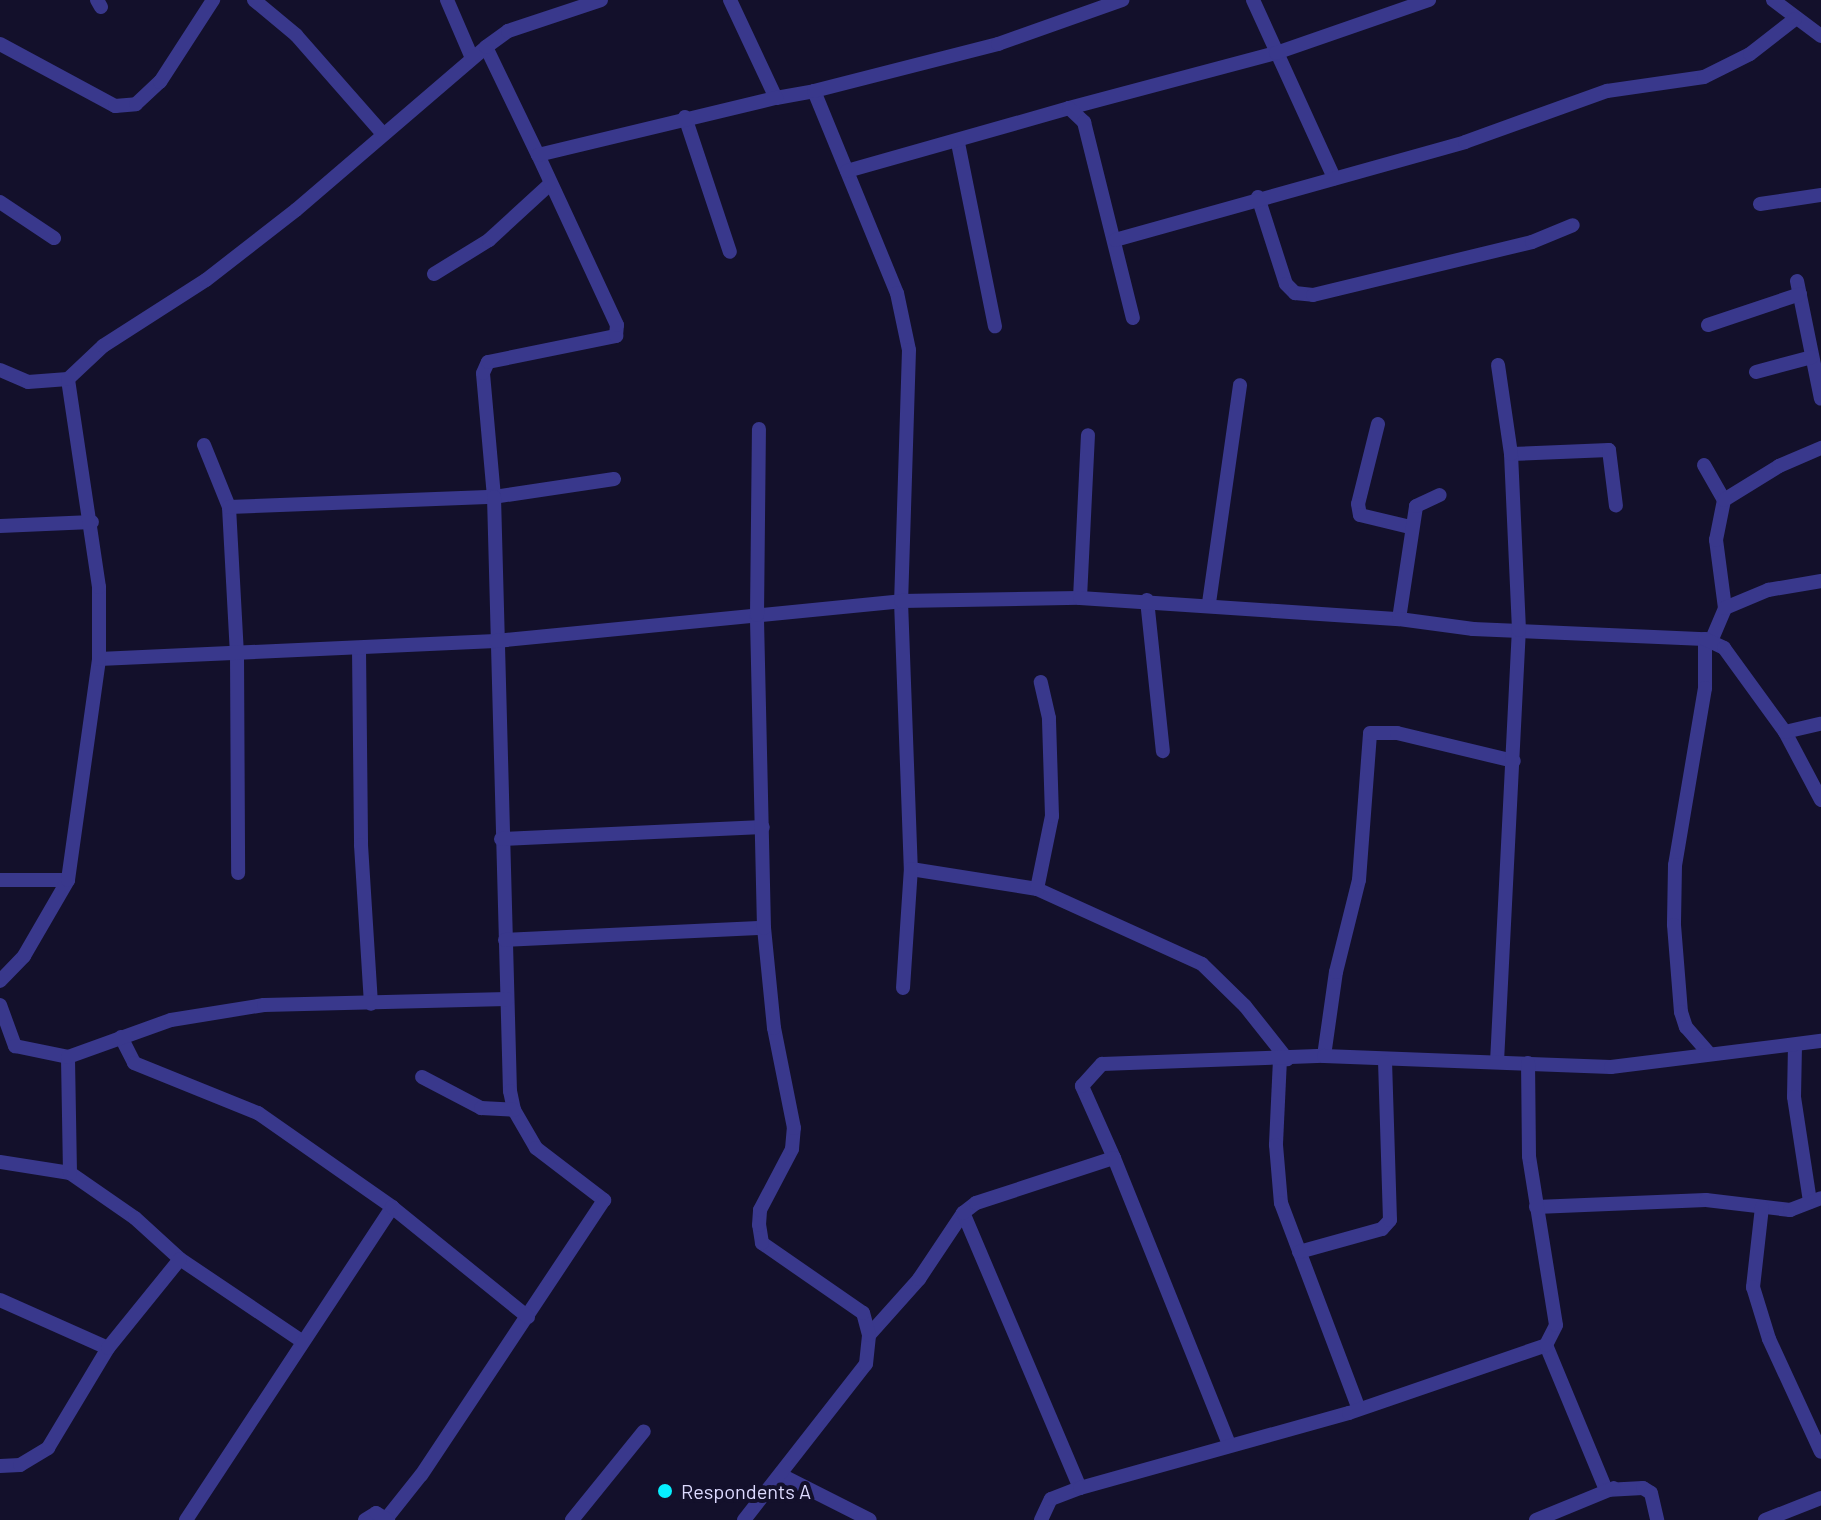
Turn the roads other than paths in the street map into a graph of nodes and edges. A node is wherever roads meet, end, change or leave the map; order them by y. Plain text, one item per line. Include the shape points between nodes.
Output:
1 (213, 0) edge
2 (254, 0) edge
3 (447, 0) edge
4 (601, 0) edge
5 (730, 0) edge
6 (1122, 0) edge
7 (1253, 0) edge
8 (1429, 0) edge
9 (1773, 0) edge
10 (584, 2) edge
11 (1795, 19) junction
12 (1821, 36) edge
13 (0, 44) edge
14 (486, 47) junction
15 (1276, 53) junction
16 (472, 58) junction
17 (814, 91) junction
18 (776, 98) junction
19 (1069, 108) junction
20 (685, 117) junction
21 (382, 133) junction
22 (958, 143) junction
23 (538, 155) junction
24 (847, 171) junction
25 (1334, 178) junction
26 (548, 186) junction
27 (1821, 195) edge
28 (1258, 197) junction
29 (0, 202) edge
30 (1760, 204) dead end
31 (1573, 225) dead end
32 (54, 238) dead end
33 (1115, 240) junction
34 (730, 252) dead end
35 (434, 274) dead end
36 (1133, 318) dead end
37 (1708, 325) dead end
38 (1814, 325) edge
39 (995, 326) dead end
40 (1812, 357) junction
41 (1498, 365) dead end
42 (0, 370) edge
43 (1756, 372) dead end
44 (68, 379) junction
45 (1240, 385) dead end
46 (1821, 399) edge
47 (1378, 424) dead end
48 (759, 429) dead end
49 (1088, 435) dead end
50 (204, 445) dead end
51 (1821, 448) edge
52 (1511, 454) junction
53 (1704, 465) dead end
54 (614, 479) dead end
55 (1440, 495) dead end
56 (494, 497) junction
57 (1724, 500) junction
58 (1616, 506) dead end
59 (229, 507) junction
60 (92, 522) junction
61 (0, 526) edge
62 (1410, 527) junction
63 (1821, 581) edge
64 (1080, 598) junction
65 (1147, 600) junction
66 (901, 601) junction
67 (1209, 603) junction
68 (1725, 608) junction
69 (757, 615) junction
70 (1399, 619) junction
71 (1519, 630) junction
72 (1708, 639) junction
73 (496, 641) junction
74 (359, 649) junction
75 (237, 655) junction
76 (99, 659) junction
77 (1041, 682) dead end
78 (1821, 724) edge
79 (1785, 732) junction
80 (1163, 751) dead end
81 (1514, 761) junction
82 (1821, 800) edge
83 (763, 827) junction
84 (501, 839) junction
85 (911, 869) junction
86 (238, 873) dead end
87 (0, 880) edge
88 (68, 880) junction
89 (1037, 889) junction
90 (764, 928) junction
91 (505, 940) junction
92 (0, 981) edge
93 (903, 988) dead end
94 (507, 999) junction
95 (371, 1004) junction
96 (0, 1005) edge
97 (121, 1037) junction
98 (1821, 1041) edge
99 (1795, 1045) junction
100 (1709, 1053) junction
101 (1324, 1056) junction
102 (68, 1057) junction
103 (1283, 1059) junction
104 (1385, 1062) junction
105 (1497, 1062) junction
106 (1528, 1063) junction
107 (422, 1077) dead end
108 (514, 1110) junction
109 (1114, 1158) junction
110 (0, 1162) edge
111 (70, 1173) junction
112 (1815, 1200) edge
113 (392, 1207) junction
114 (1536, 1207) junction
115 (1762, 1207) junction
116 (963, 1213) junction
117 (1299, 1252) junction
118 (180, 1259) junction
119 (0, 1300) edge
120 (528, 1317) junction
121 (869, 1335) junction
122 (303, 1342) junction
123 (1546, 1345) junction
124 (108, 1348) junction
125 (1359, 1409) junction
126 (644, 1431) dead end
127 (1229, 1444) junction
128 (1821, 1452) edge
129 (0, 1466) edge
130 (783, 1476) junction
131 (1080, 1488) junction
132 (1614, 1488) junction
133 (1821, 1498) edge
134 (577, 1518) edge
135 (387, 1519) edge
136 (186, 1520) edge
137 (365, 1520) edge
138 (744, 1520) edge
139 (870, 1520) edge
140 (1041, 1520) edge
141 (1536, 1520) edge
142 (1657, 1520) edge
143 (1765, 1520) edge

1 - 13 street via 160,82 136,104 115,106
2 - 21 street via 296,35
3 - 16 street
4 - 10 street
5 - 18 street
6 - 17 street via 998,44
7 - 15 street
8 - 15 street
9 - 11 street
10 - 14 street via 508,31
11 - 12 street
11 - 25 street via 1723,70 1607,91 1465,142
14 - 16 street
14 - 23 street
15 - 19 street
15 - 25 street
16 - 21 street via 434,96
17 - 18 street
17 - 24 street
18 - 20 street
19 - 22 street via 993,127
19 - 33 street via 1084,122
20 - 23 street
20 - 34 street
21 - 44 street via 296,210 206,280 103,346
22 - 24 street
22 - 39 street
23 - 26 street
24 - 66 street via 897,293 909,350
25 - 28 street
26 - 35 street via 489,240
26 - 56 street via 617,325 616,336 488,362 483,373
27 - 30 street
28 - 31 street via 1286,284 1295,293 1313,295 1532,242
28 - 33 street
29 - 32 street
33 - 36 street
37 - 38 street via 1798,288
38 - 40 street
40 - 43 street
40 - 46 street
41 - 52 street
42 - 44 street via 28,382
44 - 60 street
45 - 67 street
47 - 62 street via 1358,504 1360,515
48 - 69 street
49 - 64 street
50 - 59 street
51 - 57 street
52 - 58 street via 1609,450
52 - 71 street
53 - 57 street
54 - 56 street
55 - 62 street via 1416,506
56 - 59 street
56 - 73 street
57 - 68 street via 1716,540
59 - 75 street
60 - 61 street
60 - 76 street
62 - 70 street
63 - 68 street via 1768,590
64 - 65 street
64 - 66 street
65 - 67 street
65 - 80 street
66 - 69 street
66 - 85 street
67 - 70 street
68 - 72 street
69 - 73 street
69 - 83 street
70 - 71 street
71 - 72 street
71 - 81 street
72 - 79 street via 1724,648
72 - 100 street via 1705,688 1675,865 1674,925 1681,1012 1686,1027
73 - 74 street
73 - 84 street
74 - 75 street
74 - 95 street via 361,845
75 - 76 street
75 - 86 street
76 - 88 street
77 - 89 street via 1049,718 1052,804
78 - 79 street
79 - 82 street
81 - 101 street via 1397,733 1370,733 1359,880 1336,972
81 - 105 street via 1500,926
83 - 84 street
83 - 90 street
84 - 91 street
85 - 89 street
85 - 93 street
87 - 88 street
88 - 92 street via 24,956
89 - 103 street via 1202,964 1245,1006
90 - 91 street
90 - 121 street via 774,1028 794,1128 792,1149 760,1210 762,1243 863,1313
91 - 94 street
94 - 95 street
94 - 108 street
95 - 97 street via 264,1005 171,1020
96 - 102 street via 15,1046
97 - 102 street
97 - 113 street via 134,1063 258,1113
98 - 99 street
99 - 100 street
99 - 112 street via 1794,1097
100 - 106 street via 1611,1067
101 - 103 street
101 - 104 street
102 - 111 street
103 - 109 street via 1102,1064 1082,1086
103 - 117 street via 1277,1174 1281,1203
104 - 105 street
104 - 117 street via 1390,1220 1382,1229
105 - 106 street
106 - 114 street via 1529,1156
107 - 108 street via 481,1108
108 - 120 street via 536,1148 604,1200
109 - 116 street via 976,1203
109 - 127 street
110 - 111 street
111 - 118 street via 135,1218
112 - 115 street via 1790,1210
113 - 120 street
113 - 122 street
114 - 115 street via 1706,1200
114 - 123 street via 1556,1325
115 - 128 street via 1753,1287 1769,1339
116 - 121 street via 919,1279
116 - 131 street
117 - 125 street
118 - 122 street
118 - 124 street
119 - 124 street
120 - 135 street
121 - 130 street via 866,1364
122 - 136 street
123 - 125 street
123 - 132 street via 1606,1490
124 - 129 street via 48,1448 20,1465
125 - 127 street
126 - 134 street
127 - 131 street
130 - 138 street
130 - 139 street
131 - 140 street via 1051,1499
132 - 141 street
132 - 142 street via 1630,1486 1651,1493
133 - 143 street
135 - 137 street via 376,1513

